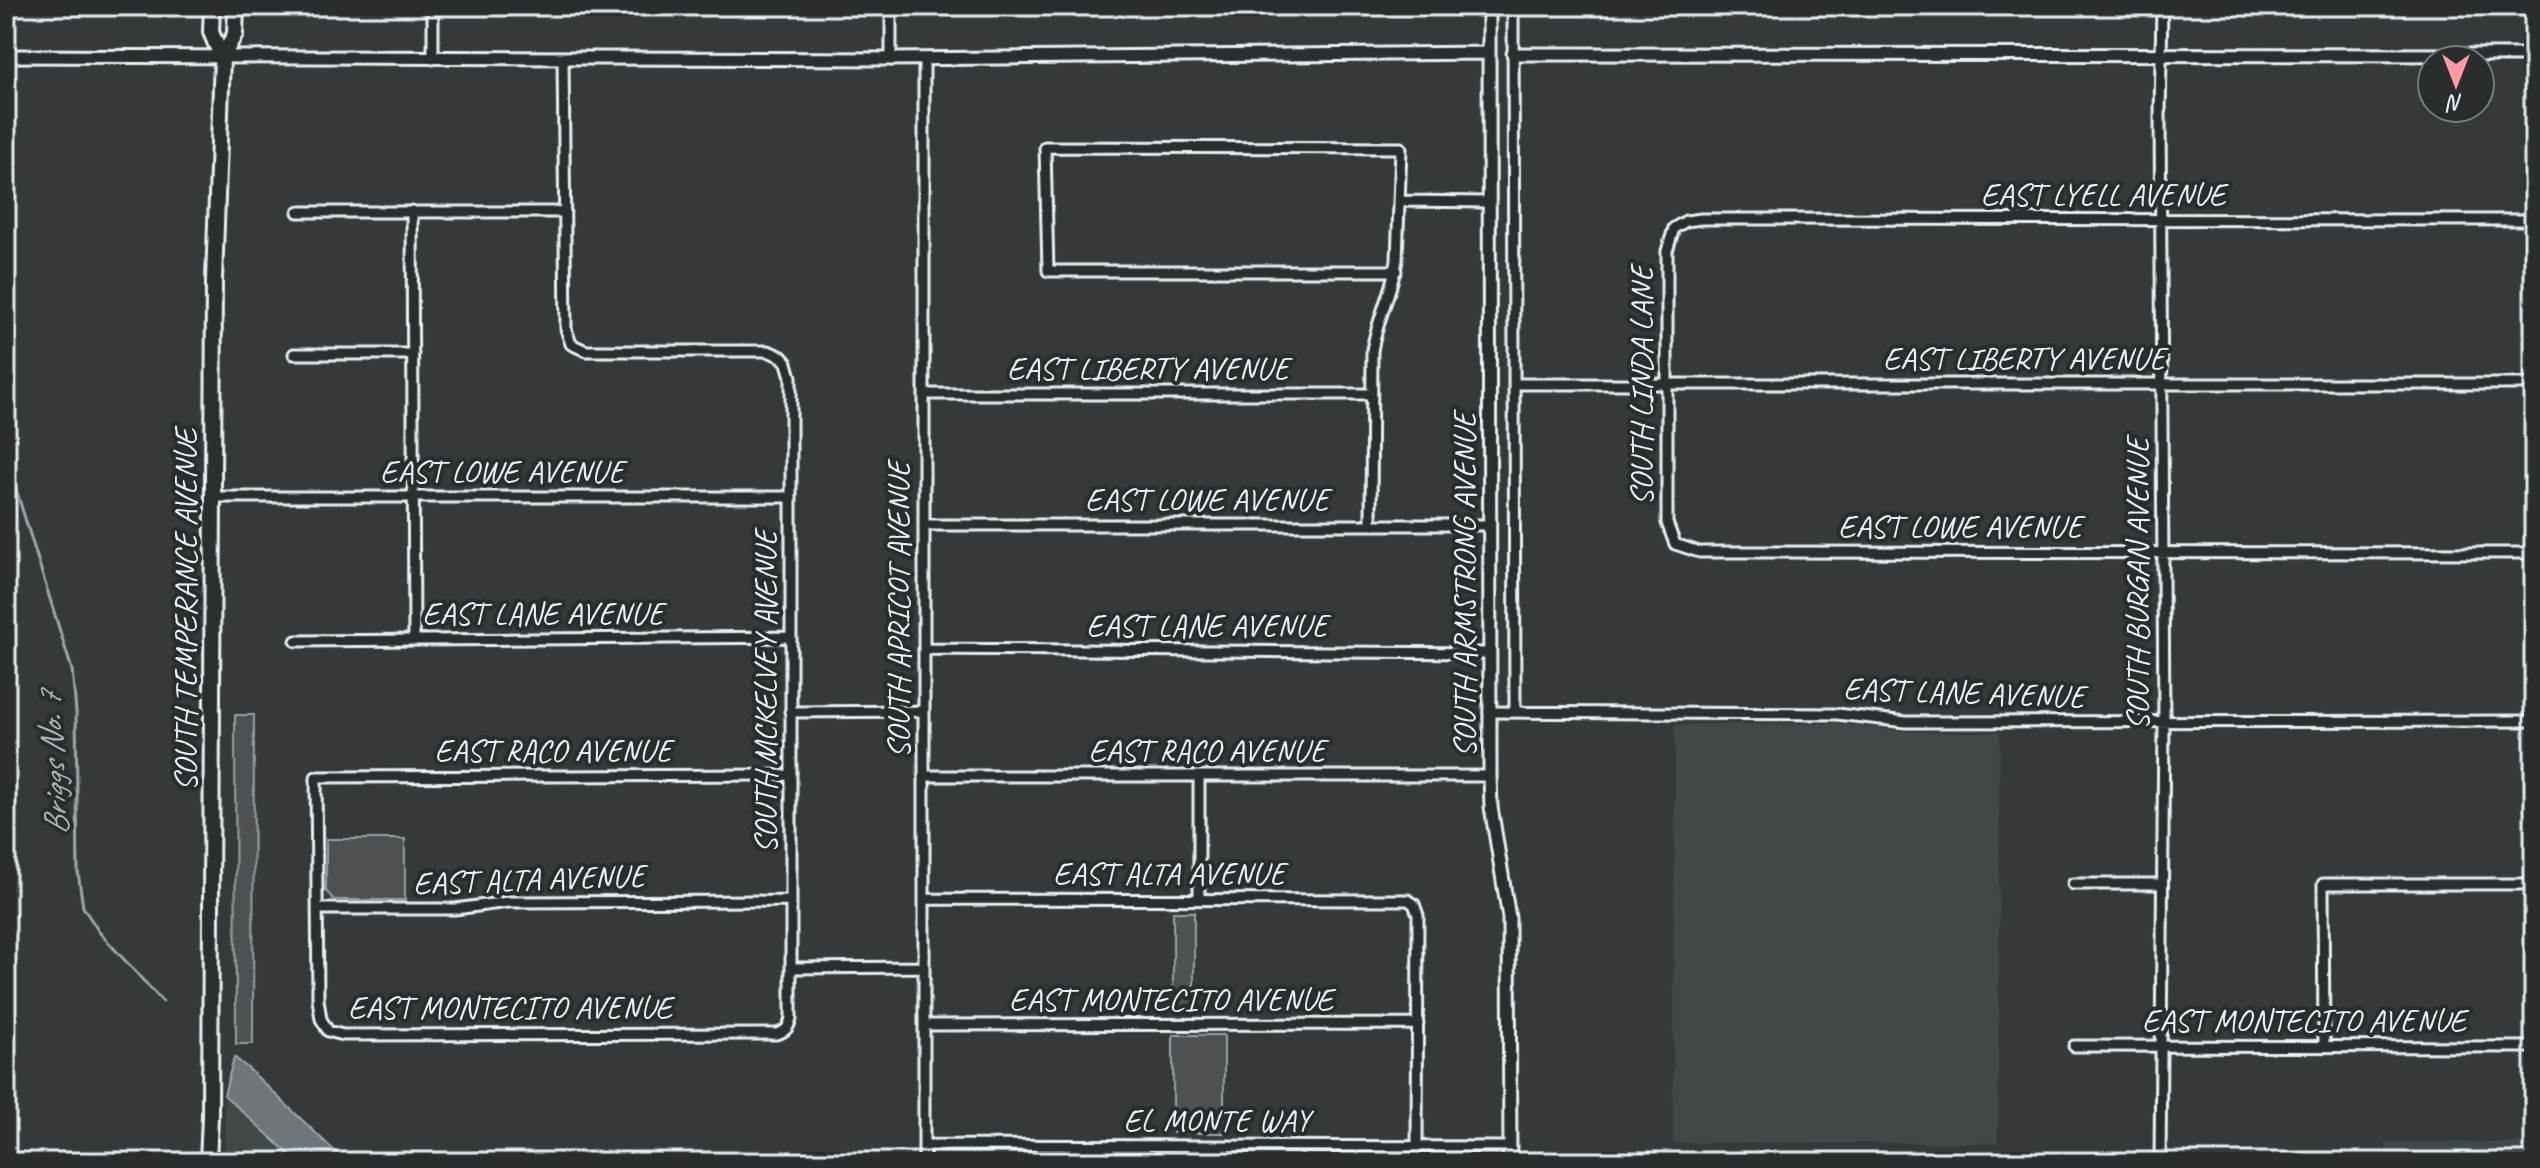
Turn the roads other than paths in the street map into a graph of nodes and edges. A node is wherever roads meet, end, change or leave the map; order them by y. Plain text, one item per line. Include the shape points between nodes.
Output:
1 (212, 6) edge
2 (236, 6) edge
3 (433, 6) edge
4 (891, 6) edge
5 (1489, 6) edge
6 (1513, 6) edge
7 (2162, 6) edge
8 (1489, 53) junction
9 (1513, 54) junction
10 (2162, 55) junction
11 (2534, 55) edge
12 (6, 56) edge
13 (222, 58) junction
14 (563, 58) junction
15 (433, 59) junction
16 (891, 59) junction
17 (924, 59) junction
18 (1400, 201) junction
19 (1489, 202) junction
20 (412, 211) junction
21 (298, 212) dead end
22 (565, 212) junction
23 (2163, 220) junction
24 (2534, 220) edge
25 (1674, 228) joint
26 (1396, 271) junction
27 (294, 354) dead end
28 (413, 354) junction
29 (1514, 384) junction
30 (1667, 384) junction
31 (2162, 384) junction
32 (2534, 384) edge
33 (924, 394) junction
34 (1371, 394) junction
35 (214, 497) junction
36 (413, 497) junction
37 (791, 497) junction
38 (924, 525) junction
39 (1371, 525) junction
40 (1490, 525) junction
41 (1675, 544) joint
42 (2163, 552) junction
43 (2534, 553) edge
44 (790, 637) junction
45 (414, 640) junction
46 (296, 641) dead end
47 (924, 649) junction
48 (1489, 653) junction
49 (924, 711) junction
50 (790, 712) junction
51 (1489, 712) junction
52 (1515, 712) junction
53 (2164, 721) junction
54 (2534, 721) edge
55 (790, 775) junction
56 (924, 776) junction
57 (1199, 776) junction
58 (1490, 776) junction
59 (2073, 884) dead end
60 (2162, 884) junction
61 (2534, 884) edge
62 (1199, 898) junction
63 (924, 899) junction
64 (791, 901) junction
65 (317, 909) junction
66 (924, 967) junction
67 (791, 968) junction
68 (1418, 1024) junction
69 (924, 1025) junction
70 (787, 1029) joint
71 (2160, 1045) junction
72 (2074, 1046) dead end
73 (2324, 1046) junction
74 (2534, 1047) edge
75 (924, 1145) junction
76 (1196, 1146) junction
77 (1417, 1146) junction
78 (1510, 1147) junction
79 (208, 1162) edge
80 (924, 1162) edge
81 (1197, 1162) edge
82 (1510, 1162) edge
83 (2160, 1162) edge

1 - 13 main road, SOUTH TEMPERANCE AVENUE via 211,32
2 - 13 main road, SOUTH TEMPERANCE AVENUE via 235,34
3 - 15 street
4 - 16 street
5 - 8 street, SOUTH ARMSTRONG AVENUE
6 - 9 street, SOUTH ARMSTRONG AVENUE
7 - 10 street, SOUTH BURGAN AVENUE
8 - 17 street
8 - 19 street, SOUTH ARMSTRONG AVENUE
9 - 10 street
9 - 29 street, SOUTH ARMSTRONG AVENUE
10 - 11 street
10 - 23 street, SOUTH BURGAN AVENUE
12 - 13 street
13 - 15 street
13 - 35 main road, SOUTH TEMPERANCE AVENUE
14 - 15 street
14 - 16 street
14 - 22 street
16 - 17 street
17 - 33 street, SOUTH APRICOT AVENUE
18 - 19 street
18 - 26 street
18 - 26 street via 1401,148 1045,147 1048,271
19 - 40 street, SOUTH ARMSTRONG AVENUE
20 - 21 street
20 - 22 street
20 - 28 street
22 - 37 street, SOUTH MCKELVEY AVENUE via 566,329 571,344 586,351 768,351 787,363
23 - 24 street, EAST LYELL AVENUE
23 - 25 street, EAST LYELL AVENUE via 1701,219
23 - 31 street, SOUTH BURGAN AVENUE
25 - 30 street, SOUTH LINDA LANE via 1667,251
26 - 34 street via 1374,338
27 - 28 street
28 - 36 street
29 - 30 street, EAST LIBERTY AVENUE
29 - 52 street, SOUTH ARMSTRONG AVENUE
30 - 31 street, EAST LIBERTY AVENUE
30 - 41 street, SOUTH LINDA LANE via 1667,523
31 - 32 street, EAST LIBERTY AVENUE
31 - 42 street, SOUTH BURGAN AVENUE
33 - 34 street, EAST LIBERTY AVENUE
33 - 38 street, SOUTH APRICOT AVENUE
34 - 39 street
35 - 36 street, EAST LOWE AVENUE
35 - 79 main road, SOUTH TEMPERANCE AVENUE
36 - 37 street, EAST LOWE AVENUE
36 - 45 street
37 - 44 street, SOUTH MCKELVEY AVENUE
38 - 39 street, EAST LOWE AVENUE
38 - 47 street, SOUTH APRICOT AVENUE
39 - 40 street, EAST LOWE AVENUE
40 - 48 street, SOUTH ARMSTRONG AVENUE
41 - 42 street, EAST LOWE AVENUE via 1699,552
42 - 43 street, EAST LOWE AVENUE
42 - 53 street, SOUTH BURGAN AVENUE
44 - 45 street, EAST LANE AVENUE
44 - 50 street, SOUTH MCKELVEY AVENUE
45 - 46 street, EAST LANE AVENUE
47 - 48 street, EAST LANE AVENUE
47 - 49 street, SOUTH APRICOT AVENUE
48 - 51 street, SOUTH ARMSTRONG AVENUE
49 - 50 street
49 - 56 street, SOUTH APRICOT AVENUE
50 - 55 street, SOUTH MCKELVEY AVENUE
51 - 52 street, EAST LANE AVENUE
51 - 58 street, SOUTH ARMSTRONG AVENUE
52 - 53 street, EAST LANE AVENUE via 1837,714 1906,722
53 - 54 street, EAST LANE AVENUE
53 - 60 street, SOUTH BURGAN AVENUE
55 - 64 street, SOUTH MCKELVEY AVENUE
55 - 65 street, EAST RACO AVENUE via 316,777
56 - 57 street, EAST RACO AVENUE
56 - 63 street, SOUTH APRICOT AVENUE
57 - 58 street, EAST RACO AVENUE
57 - 62 street
58 - 78 street, SOUTH ARMSTRONG AVENUE via 1509,918
59 - 60 street
60 - 71 street, SOUTH BURGAN AVENUE
61 - 73 street via 2323,884
62 - 63 street, EAST ALTA AVENUE
62 - 68 street, EAST ALTA AVENUE via 1399,899 1414,904
63 - 66 street, SOUTH APRICOT AVENUE
64 - 65 street, EAST ALTA AVENUE
64 - 67 street, SOUTH MCKELVEY AVENUE
65 - 70 street, EAST MONTECITO AVENUE via 321,1019 328,1031 343,1035 776,1034
66 - 67 street
66 - 69 street, SOUTH APRICOT AVENUE
67 - 70 street, SOUTH MCKELVEY AVENUE
68 - 69 street, EAST MONTECITO AVENUE
68 - 77 street
69 - 75 street, SOUTH APRICOT AVENUE
71 - 72 street, EAST MONTECITO AVENUE
71 - 73 street, EAST MONTECITO AVENUE
71 - 83 street, SOUTH BURGAN AVENUE
73 - 74 street, EAST MONTECITO AVENUE
75 - 76 street, EL MONTE WAY
75 - 80 street, SOUTH APRICOT AVENUE
76 - 77 street, EL MONTE WAY
76 - 81 street
77 - 78 street, EL MONTE WAY
78 - 82 street, SOUTH ARMSTRONG AVENUE

